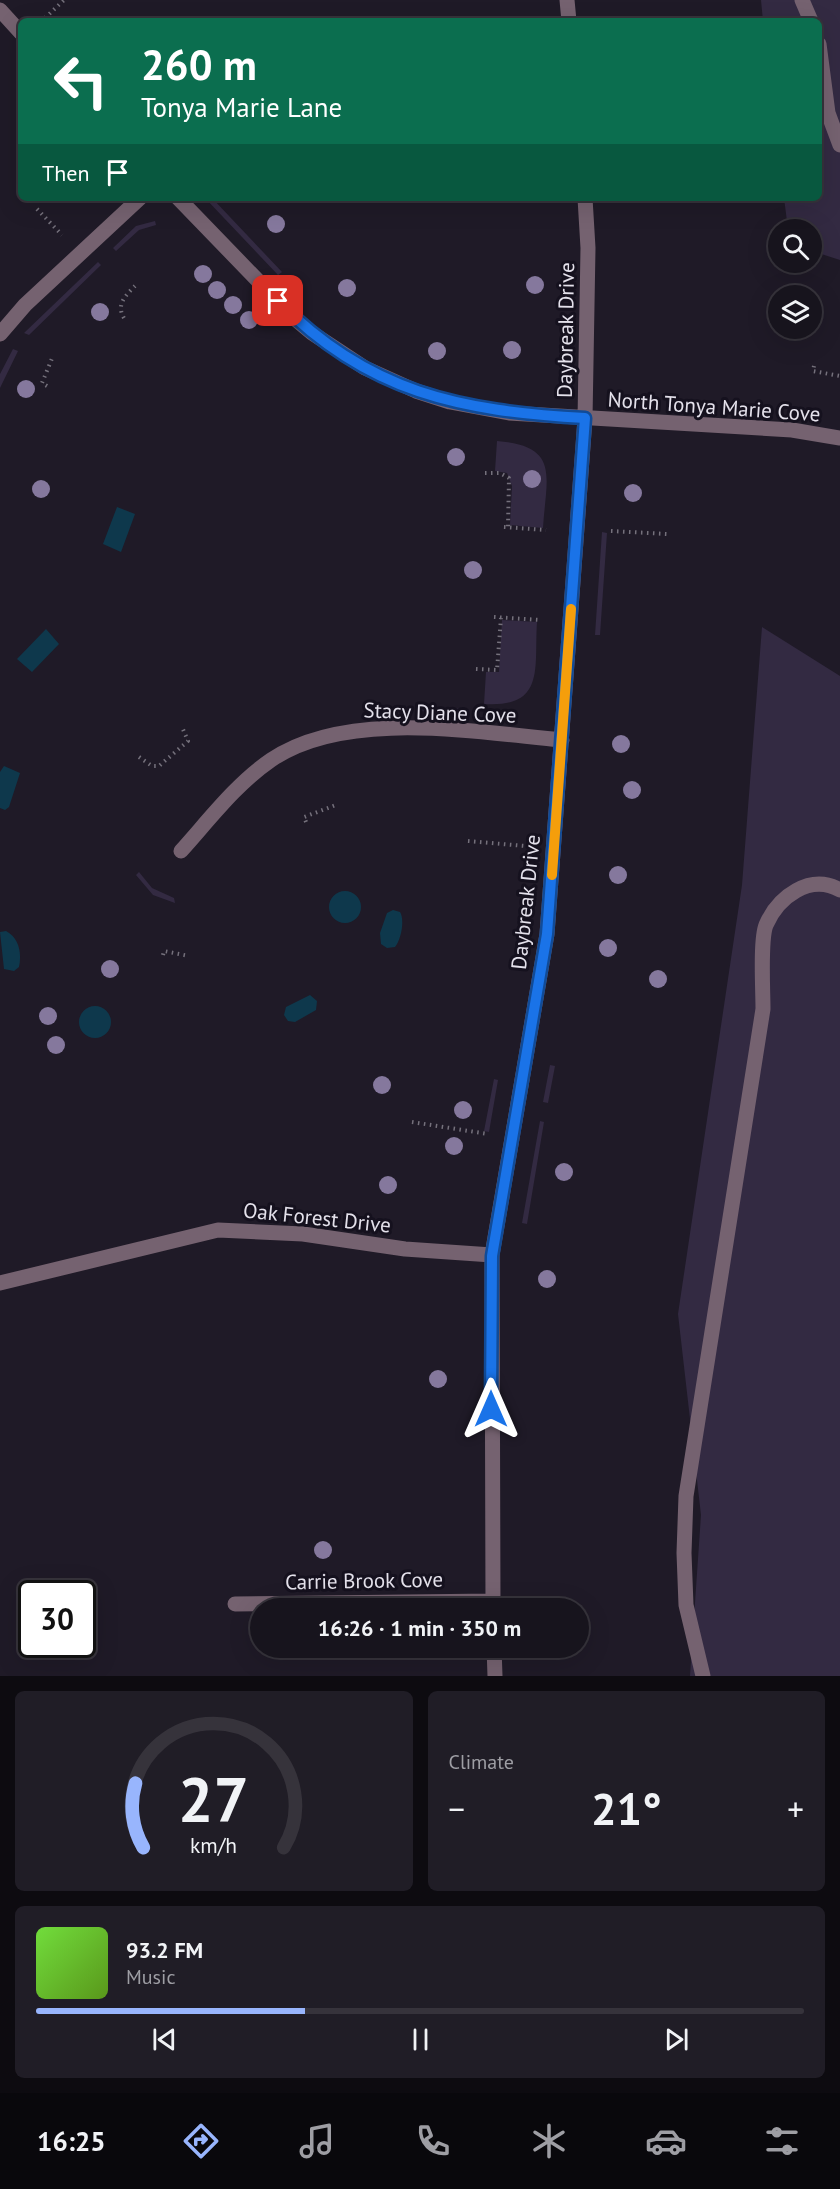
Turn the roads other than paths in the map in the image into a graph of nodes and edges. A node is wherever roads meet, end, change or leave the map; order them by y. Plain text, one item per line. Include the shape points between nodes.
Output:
1 (567, 0) edge
2 (802, 0) edge
3 (0, 10) edge
4 (569, 18) edge
5 (810, 18) edge
6 (18, 30) edge
7 (822, 67) edge
8 (840, 145) edge
9 (137, 201) edge
10 (181, 201) edge
11 (585, 201) edge
12 (0, 334) edge
13 (585, 418) junction
14 (840, 438) edge
15 (562, 740) junction
16 (181, 851) dead end
17 (840, 890) edge
18 (492, 1256) junction
19 (0, 1283) edge
20 (493, 1598) edge
21 (235, 1604) dead end
22 (250, 1604) edge
23 (494, 1658) edge
24 (495, 1676) edge
25 (702, 1676) edge

1 - 4 street
2 - 5 street
3 - 6 street
7 - 8 street via 828,113
9 - 12 street via 25,305
10 - 13 street, North Tonya Marie Cove via 294,318 365,368 416,391 468,407
11 - 13 street, Daybreak Drive
13 - 14 street, North Tonya Marie Cove via 792,430
13 - 15 street, Daybreak Drive
15 - 16 street, Stacy Diane Cove via 396,728 332,733 270,761 231,796
15 - 18 street, Daybreak Drive via 547,934
17 - 25 street via 822,884 799,888 786,897 765,927 763,1009 686,1496 686,1605
18 - 19 street, Oak Forest Drive via 405,1249 303,1234 218,1230
18 - 20 street, Daybreak Drive
21 - 22 street, Carrie Brook Cove
23 - 24 street

